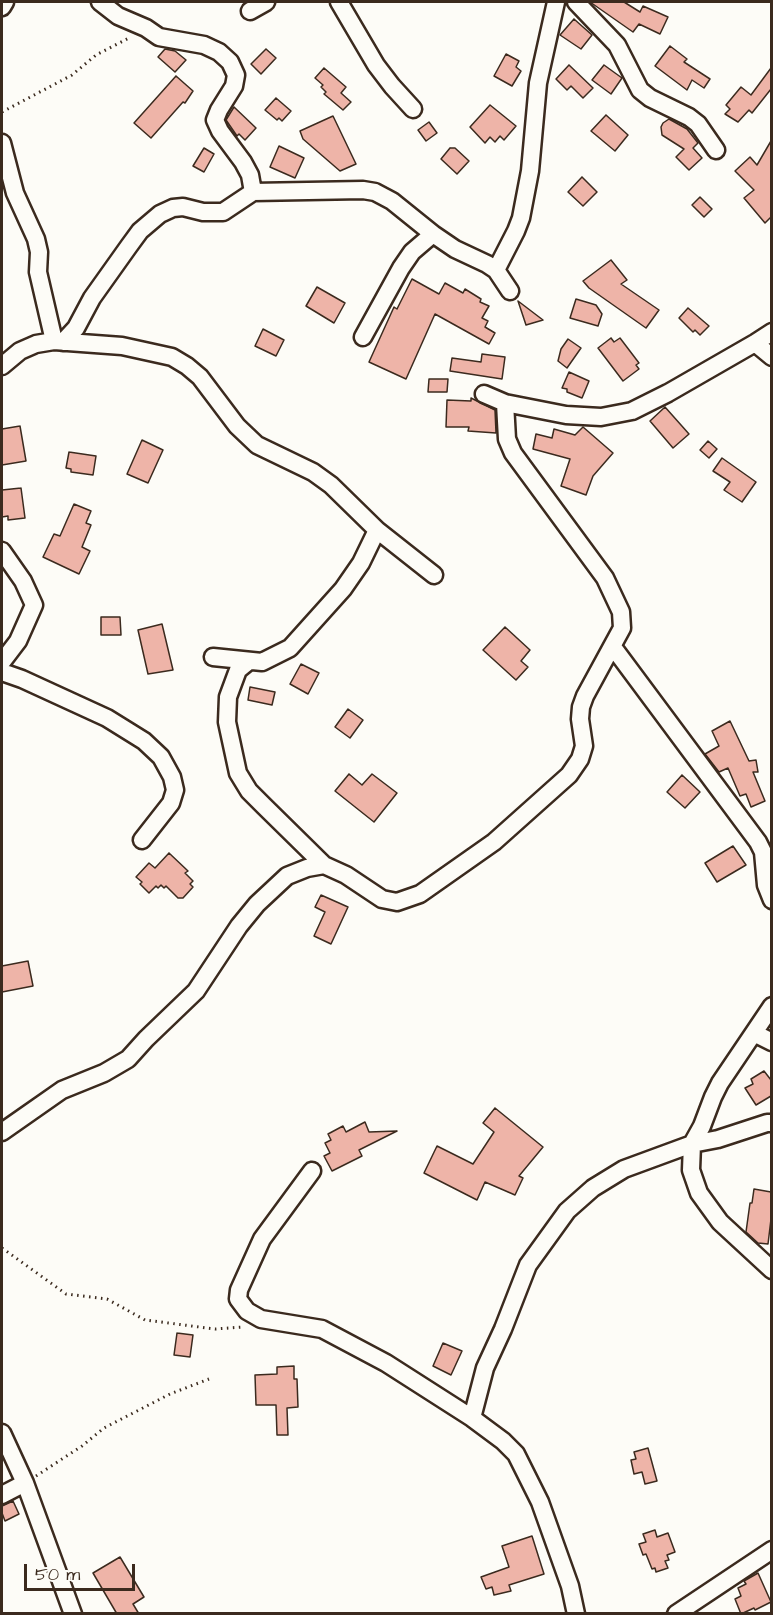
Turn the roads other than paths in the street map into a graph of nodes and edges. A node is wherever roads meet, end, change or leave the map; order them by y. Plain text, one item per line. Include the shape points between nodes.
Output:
1 (4, 2) edge
2 (100, 2) edge
3 (266, 2) edge
4 (339, 2) edge
5 (556, 2) edge
6 (576, 2) edge
7 (2, 7) edge
8 (250, 11) dead end
9 (413, 109) dead end
10 (2, 143) edge
11 (716, 150) dead end
12 (253, 192) junction
13 (433, 234) junction
14 (496, 270) junction
15 (510, 291) dead end
16 (771, 332) edge
17 (363, 337) dead end
18 (59, 341) junction
19 (755, 343) junction
20 (771, 357) edge
21 (2, 366) edge
22 (484, 394) dead end
23 (505, 403) junction
24 (376, 530) junction
25 (2, 551) edge
26 (434, 575) dead end
27 (613, 647) junction
28 (213, 657) dead end
29 (249, 661) junction
30 (2, 662) edge
31 (2, 672) edge
32 (142, 840) dead end
33 (324, 865) junction
34 (771, 900) edge
35 (771, 1006) edge
36 (754, 1033) junction
37 (771, 1042) edge
38 (771, 1123) edge
39 (2, 1132) edge
40 (692, 1144) junction
41 (312, 1171) dead end
42 (771, 1270) edge
43 (472, 1418) junction
44 (2, 1433) edge
45 (25, 1483) junction
46 (2, 1495) edge
47 (771, 1550) edge
48 (73, 1614) edge
49 (576, 1614) edge
50 (676, 1614) edge

1 - 7 street
2 - 12 street via 159,37 204,45 230,62 236,75 234,86 215,120 250,175
3 - 8 street
4 - 9 street via 376,65
5 - 14 street via 538,83 530,171 521,218
6 - 11 street via 617,45 640,90 698,124
10 - 18 street via 15,193 36,239 38,272
12 - 13 street via 375,192
12 - 18 street via 223,212 183,207 160,214 140,231 92,298 76,328
13 - 14 street
13 - 17 street via 401,268
14 - 15 street
16 - 19 street
18 - 21 street via 20,351
18 - 24 street via 142,349 172,357 200,377 257,446 331,484
19 - 20 street
19 - 23 street via 632,411 601,417 566,415
22 - 23 street
23 - 27 street via 507,438 513,453 614,594 621,612 621,628
24 - 26 street
24 - 29 street via 343,590 290,648 262,662
25 - 30 street via 33,604 18,641
27 - 33 street via 581,707 584,746 580,759 569,775 494,842 420,894 397,902 382,899
27 - 34 street via 758,842
28 - 29 street
29 - 33 street via 238,670 228,696 227,722 238,773 249,790
31 - 32 street via 107,718 144,741 161,757 175,790 171,803
33 - 39 street via 287,876 257,904 196,991 128,1059 62,1090
35 - 36 street
36 - 37 street
36 - 40 street via 720,1083
38 - 40 street
40 - 42 street via 691,1170 699,1193 720,1222
40 - 43 street via 624,1169 593,1188 567,1211 528,1265 485,1368
41 - 43 street via 262,1239 238,1299 247,1311 261,1319 322,1329 386,1363
43 - 49 street via 516,1454 540,1502
44 - 45 street
45 - 46 street
45 - 48 street
47 - 50 street

